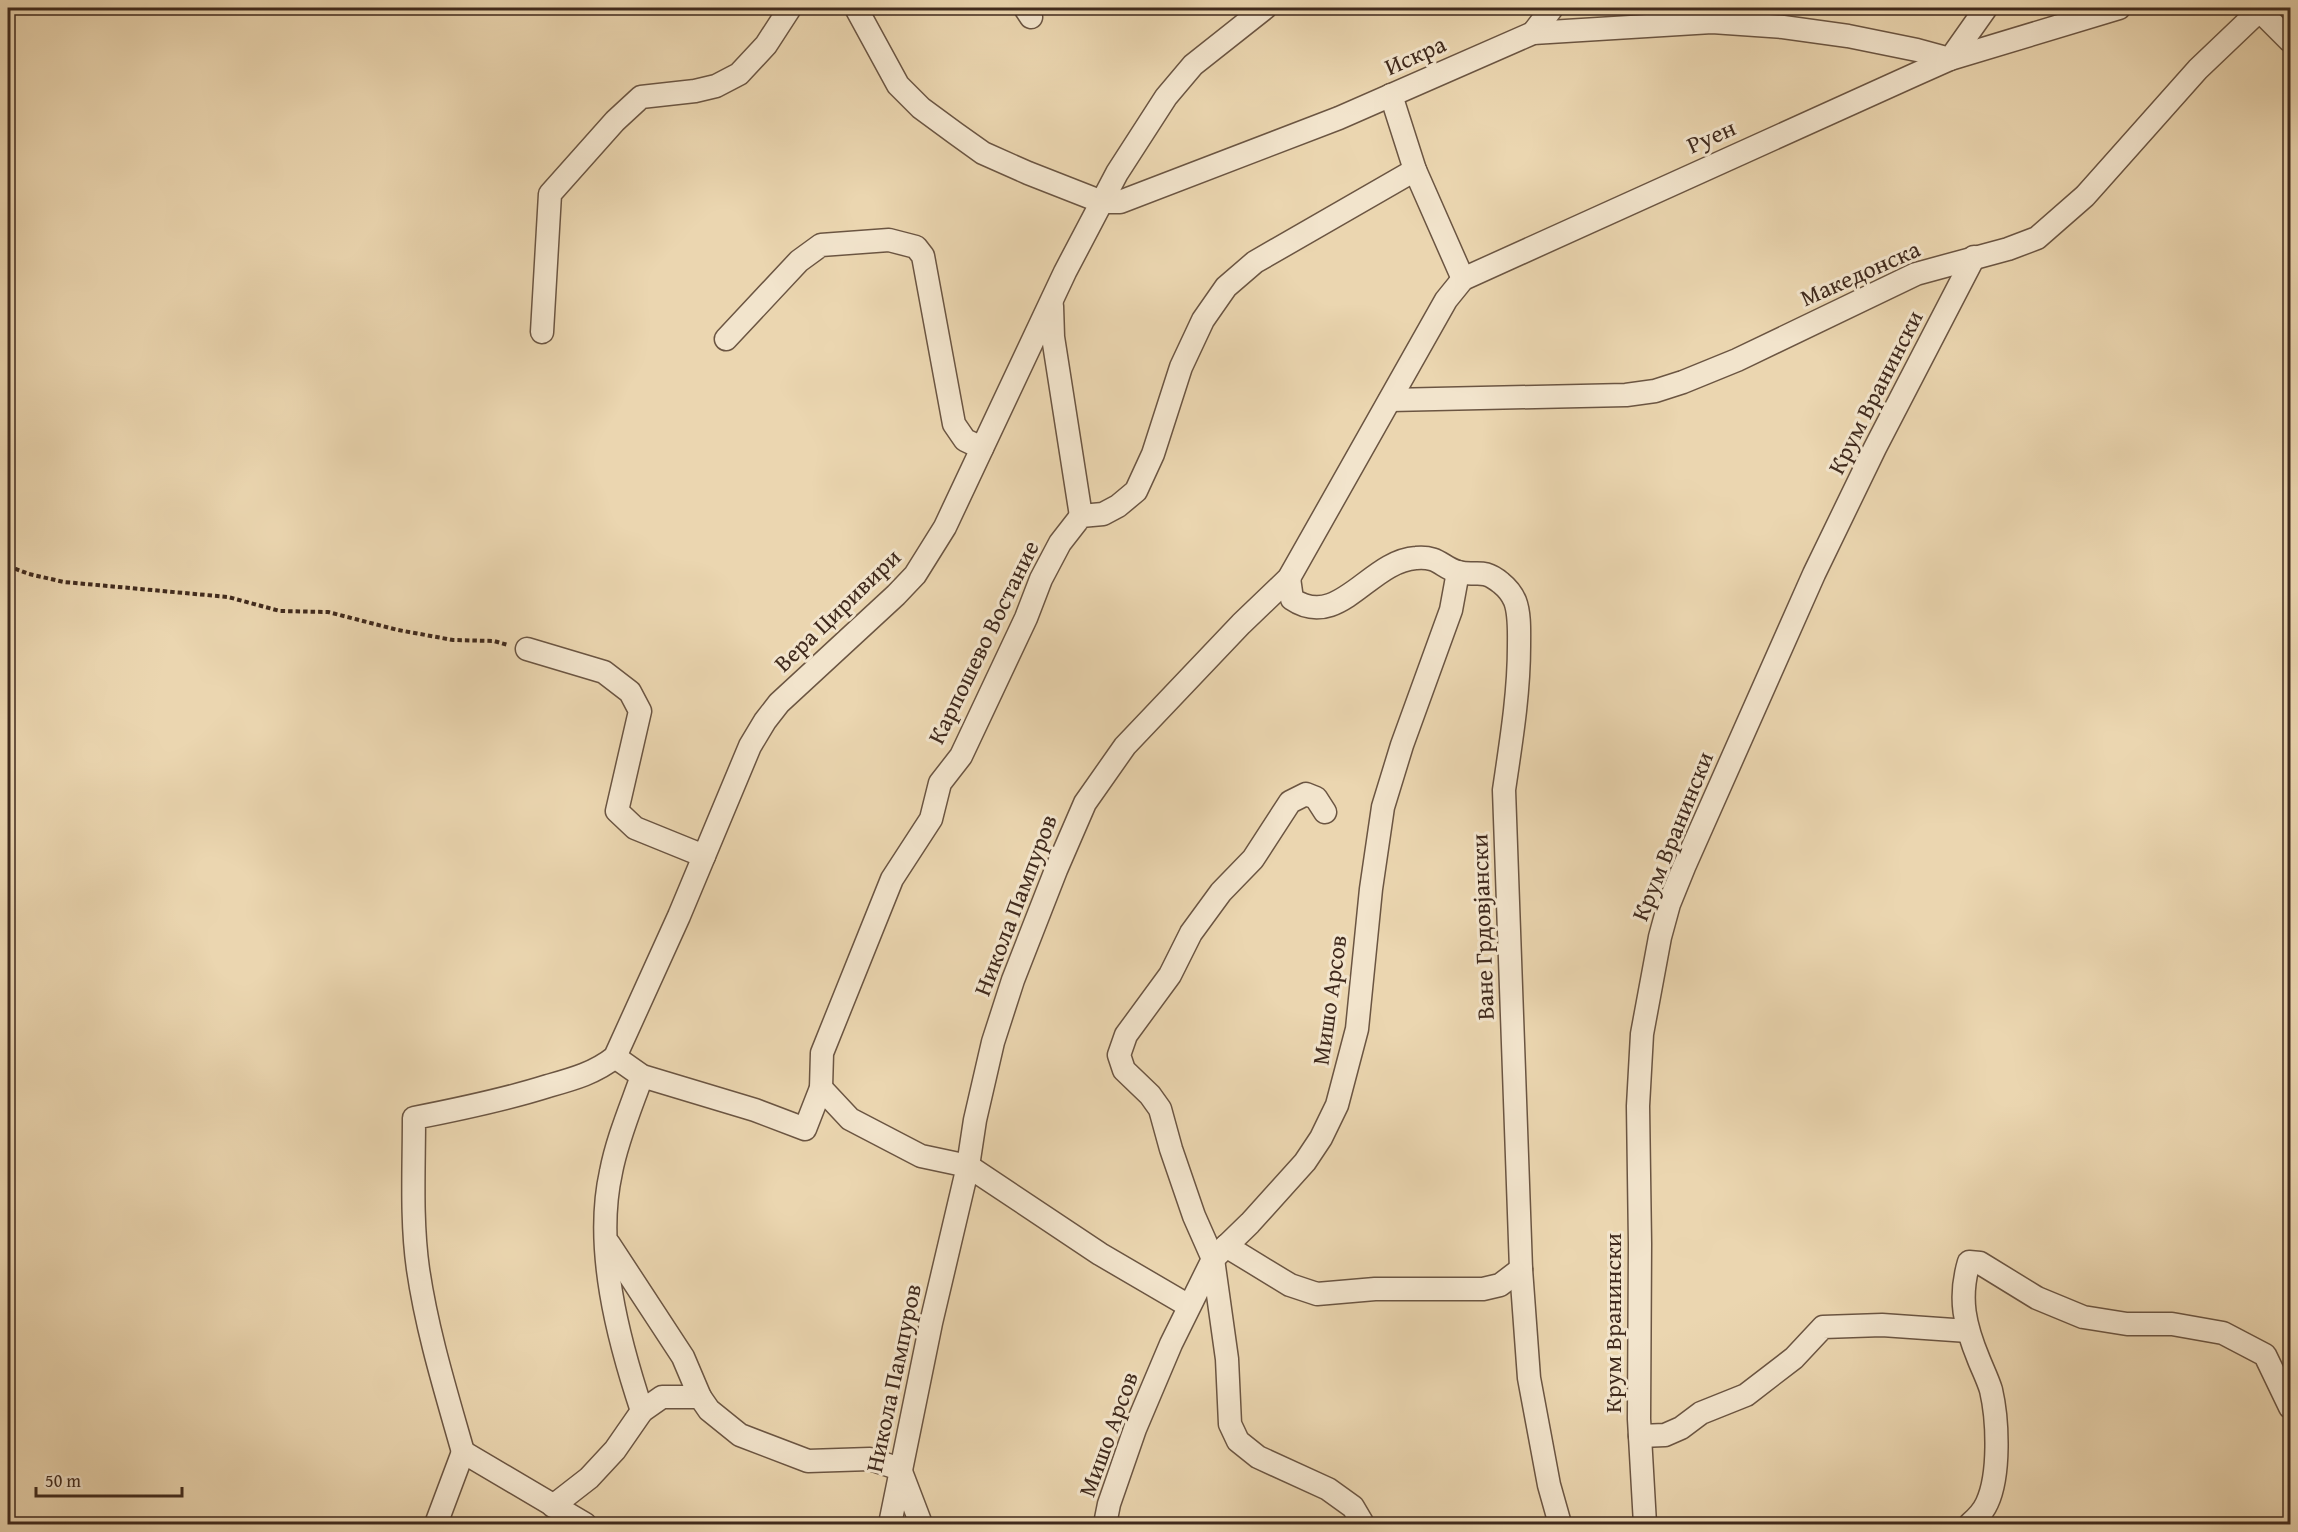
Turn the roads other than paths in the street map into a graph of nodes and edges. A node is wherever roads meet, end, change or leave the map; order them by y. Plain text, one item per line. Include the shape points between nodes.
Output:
1 (790, 8) edge
2 (856, 8) edge
3 (1265, 8) edge
4 (1552, 8) edge
5 (1986, 8) edge
6 (2119, 8) edge
7 (2260, 8) edge
8 (1533, 33) junction
9 (2290, 41) edge
10 (1950, 60) junction
11 (1391, 95) junction
12 (1415, 170) junction
13 (1102, 202) junction
14 (1974, 257) junction
15 (1463, 279) junction
16 (1052, 301) junction
17 (542, 332) dead end
18 (726, 339) dead end
19 (1390, 400) junction
20 (982, 448) junction
21 (1081, 516) junction
22 (1458, 572) junction
23 (1289, 578) junction
24 (526, 649) road end
25 (1325, 812) dead end
26 (704, 856) junction
27 (615, 1058) junction
28 (642, 1076) junction
29 (821, 1088) junction
30 (968, 1166) junction
31 (607, 1241) junction
32 (1219, 1252) junction
33 (1521, 1269) junction
34 (1189, 1306) junction
35 (1968, 1331) junction
36 (700, 1397) junction
37 (2290, 1407) edge
38 (642, 1411) junction
39 (1640, 1436) junction
40 (463, 1452) junction
41 (900, 1469) junction
42 (553, 1506) junction
43 (436, 1524) edge
44 (585, 1524) edge
45 (890, 1524) edge
46 (921, 1524) edge
47 (1105, 1524) edge
48 (1363, 1524) edge
49 (1560, 1524) edge
50 (1646, 1524) edge
51 (1970, 1524) edge

1 - 17 street via 766,45 739,74 695,91 641,97 550,194
2 - 13 street via 898,85 921,108 983,153
3 - 13 street, Вера Циривири via 1193,65 1166,97
4 - 8 street
5 - 10 street
6 - 10 street, Руен
7 - 9 street
7 - 14 street, Македонска via 2198,69 2058,221 2037,238
8 - 10 street, Искра via 1712,22 1848,36
8 - 11 street, Искра
10 - 15 street, Руен
11 - 12 street
11 - 13 street, Искра via 1149,193 1120,202
12 - 15 street
12 - 21 street via 1255,262 1226,287 1203,320 1181,367 1154,454 1136,491 1103,514
13 - 16 street, Вера Циривири
14 - 19 street, Македонска via 1916,273 1737,360 1654,391
14 - 39 street, Крум Вранински via 1814,574 1669,904 1651,982 1640,1065
15 - 19 street, Руен via 1446,300
16 - 20 street, Вера Циривири
16 - 21 street via 1053,337
18 - 20 street via 799,261 821,245 889,240 916,247 923,255 954,424 965,440
19 - 23 street, Никола Пампуров
20 - 26 street, Вера Циривири via 945,527 915,575 779,703 765,721 750,746
21 - 29 street, Карпошево Востание via 1060,543 1041,579 961,756 940,783 931,819 892,879 822,1053
22 - 23 street, Ване Грдовјански via 1434,558 1415,558 1377,573 1345,598 1314,608 1303,607 1292,599
22 - 32 street, Мишо Арсов via 1451,610 1383,807 1358,1029 1337,1105 1305,1162
22 - 33 street, Ване Грдовјански via 1481,572 1499,582 1515,602 1519,626 1515,720 1504,790
23 - 30 street, Никола Пампуров via 1125,746 1084,803 993,1042
24 - 26 street via 604,672 630,692 640,711 617,811 636,828
25 - 32 street via 1316,798 1306,794 1290,802 1252,859 1191,933 1170,975 1121,1046 1119,1055 1124,1070 1160,1109 1194,1216
26 - 27 street, Вера Циривири
27 - 28 street
27 - 40 street via 584,1076 498,1102 414,1118 418,1269 439,1368
28 - 29 street, Карпошево Востание via 805,1129
28 - 31 street via 610,1172
29 - 30 street via 850,1119 883,1138 921,1156
30 - 34 street via 1100,1254
30 - 41 street, Никола Пампуров
31 - 36 street via 683,1357
31 - 38 street via 624,1357
32 - 33 street via 1317,1294 1375,1289 1483,1289 1500,1285
32 - 34 street, Мишо Арсов
32 - 48 street via 1230,1424 1238,1441 1258,1457 1328,1489 1353,1507
33 - 49 street, Ване Грдовјански via 1529,1378
34 - 47 street, Мишо Арсов via 1122,1464
35 - 37 street via 1964,1319 1964,1280 1969,1262 1980,1263 2037,1298 2083,1317 2127,1324 2172,1324 2223,1333 2265,1355
35 - 39 street via 1882,1325 1823,1328 1794,1358 1746,1395 1701,1413 1665,1435
35 - 51 street via 1995,1412 1993,1487 1982,1513
36 - 38 street via 662,1397
36 - 41 street via 709,1410 740,1435 808,1461 870,1459
38 - 42 street via 590,1478
39 - 50 street, Крум Вранински
40 - 42 street
40 - 43 street
41 - 45 street, Никола Пампуров
41 - 46 street
42 - 44 street

